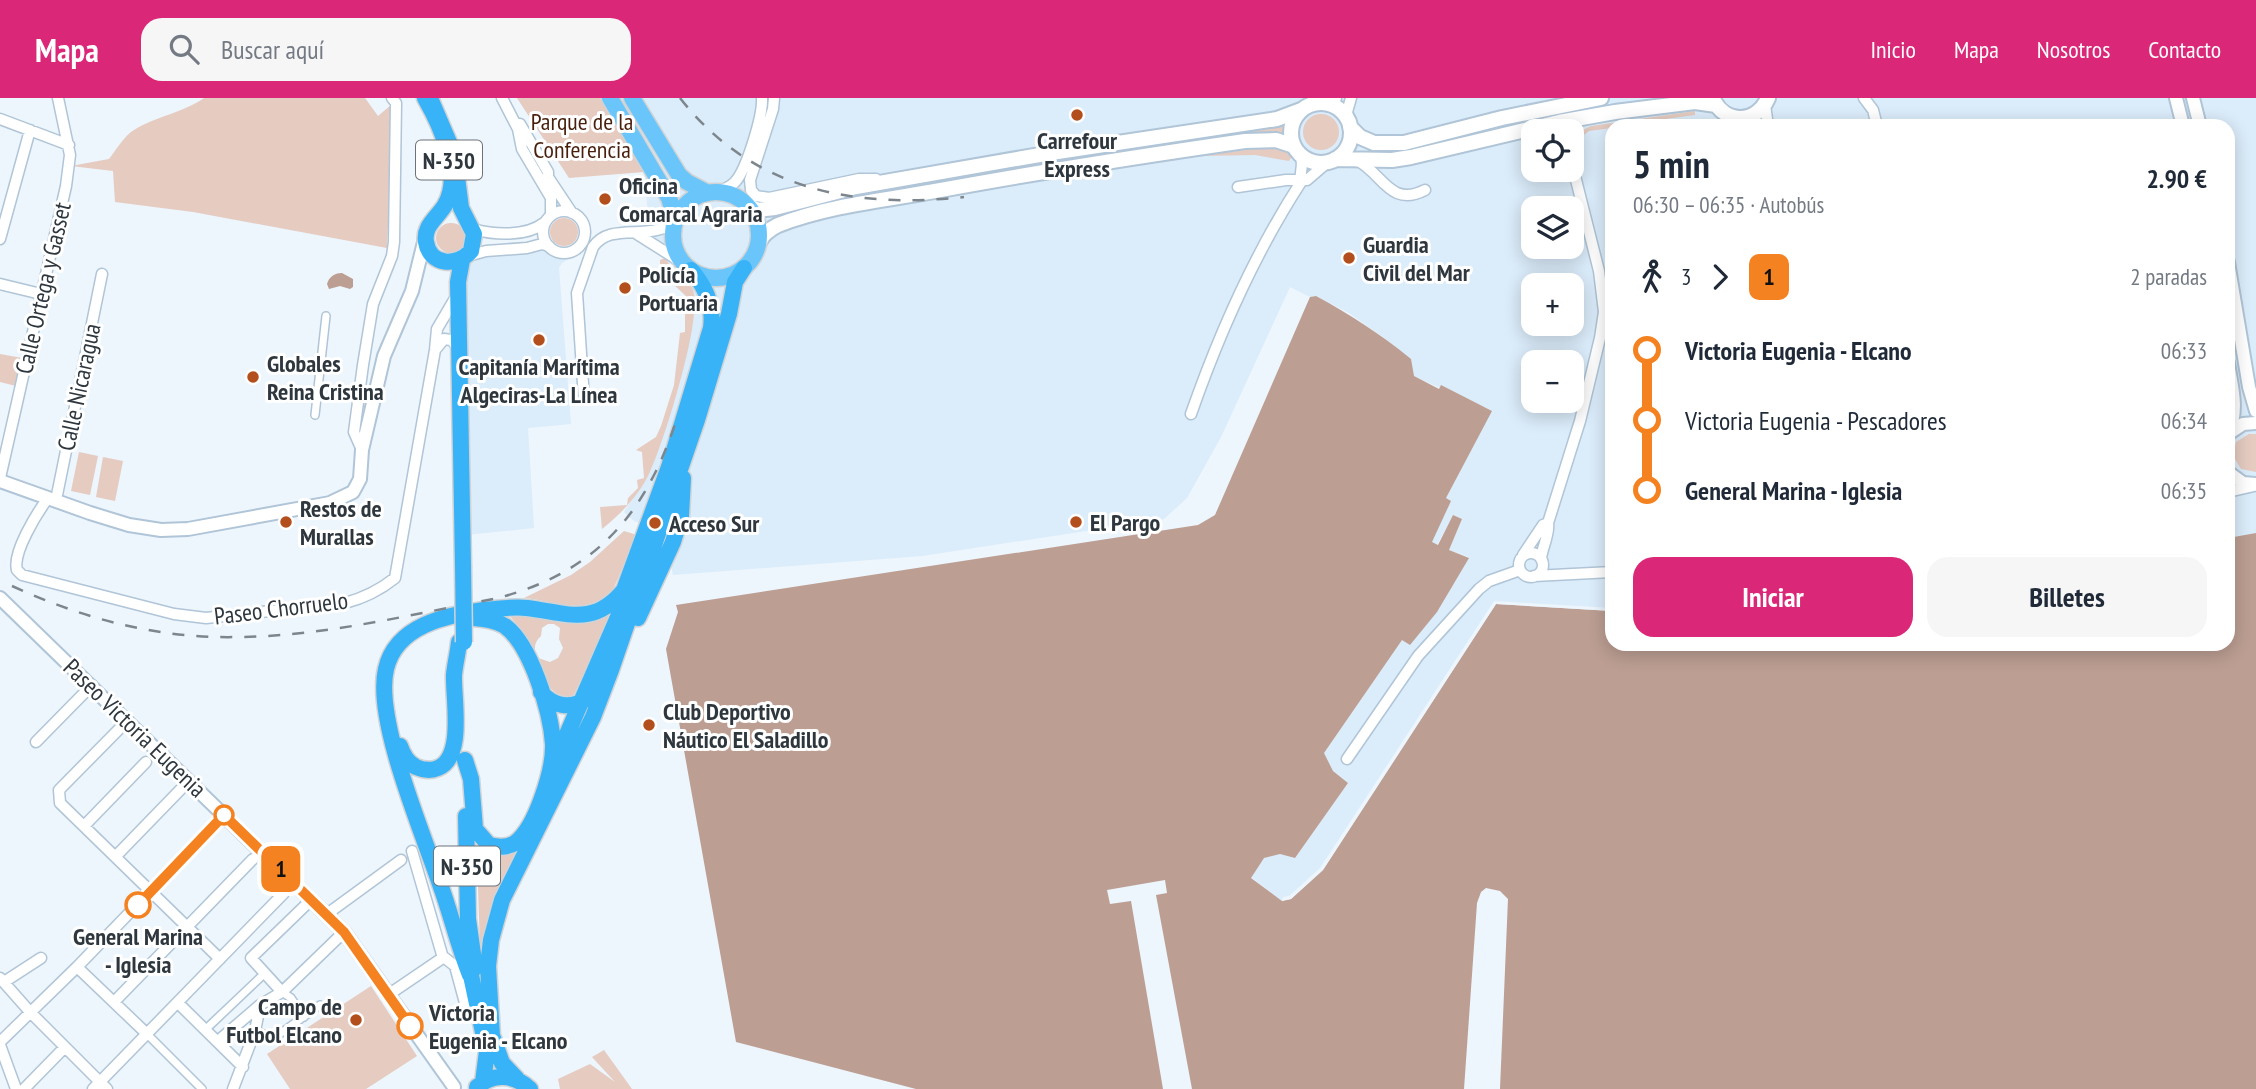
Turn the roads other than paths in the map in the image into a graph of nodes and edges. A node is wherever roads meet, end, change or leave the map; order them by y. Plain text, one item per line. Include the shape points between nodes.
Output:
1 (58, 98) edge
2 (392, 98) edge
3 (425, 98) edge
4 (430, 98) edge
5 (502, 98) edge
6 (610, 98) edge
7 (632, 98) edge
8 (762, 98) edge
9 (774, 98) edge
10 (1336, 98) edge
11 (1351, 98) edge
12 (1601, 98) edge
13 (2176, 98) edge
14 (2193, 98) edge
15 (1768, 100) edge
16 (1869, 100) edge
17 (1714, 102) edge
18 (1318, 103) junction
19 (1301, 110) junction
20 (511, 113) junction
21 (1588, 117) junction
22 (0, 119) edge
23 (1578, 119) edge
24 (1744, 119) joint
25 (1768, 119) edge
26 (1875, 119) edge
27 (2181, 119) edge
28 (2198, 119) edge
29 (1584, 120) edge
30 (1349, 124) junction
31 (30, 130) junction
32 (1521, 131) edge
33 (69, 145) junction
34 (1297, 150) junction
35 (1354, 159) junction
36 (1332, 160) junction
37 (900, 180) junction
38 (1301, 181) junction
39 (1577, 182) edge
40 (1238, 187) dead end
41 (1425, 190) dead end
42 (712, 193) junction
43 (747, 205) junction
44 (572, 213) junction
45 (548, 219) junction
46 (433, 220) junction
47 (676, 221) junction
48 (469, 224) junction
49 (637, 234) junction
50 (426, 236) junction
51 (0, 239) edge
52 (759, 242) junction
53 (549, 246) junction
54 (465, 258) junction
55 (441, 260) junction
56 (419, 265) junction
57 (688, 267) junction
58 (744, 268) junction
59 (102, 274) dead end
60 (0, 284) edge
61 (41, 294) junction
62 (454, 300) junction
63 (2235, 304) edge
64 (326, 316) dead end
65 (454, 343) junction
66 (435, 350) junction
67 (584, 398) dead end
68 (2256, 411) edge
69 (1191, 414) dead end
70 (315, 415) dead end
71 (2256, 423) edge
72 (2235, 430) edge
73 (362, 450) junction
74 (684, 458) junction
75 (0, 479) edge
76 (2235, 479) edge
77 (2256, 485) edge
78 (2235, 490) edge
79 (51, 499) junction
80 (1548, 523) junction
81 (657, 540) junction
82 (1523, 555) junction
83 (1542, 560) junction
84 (664, 565) junction
85 (460, 566) junction
86 (1520, 570) junction
87 (1605, 572) edge
88 (1566, 573) junction
89 (1534, 576) junction
90 (624, 590) junction
91 (0, 598) edge
92 (629, 617) junction
93 (462, 642) junction
94 (611, 670) junction
95 (92, 685) junction
96 (539, 687) junction
97 (580, 703) junction
98 (128, 720) junction
99 (36, 742) dead end
100 (465, 760) junction
101 (1347, 760) dead end
102 (146, 762) dead end
103 (545, 787) junction
104 (181, 789) dead end
105 (224, 815) junction
106 (85, 825) junction
107 (412, 851) dead end
108 (116, 856) junction
109 (253, 859) dead end
110 (401, 860) dead end
111 (151, 891) junction
112 (284, 893) dead end
113 (312, 899) junction
114 (327, 914) junction
115 (186, 926) junction
116 (344, 932) junction
117 (41, 958) dead end
118 (443, 958) junction
119 (220, 959) junction
120 (77, 967) junction
121 (265, 973) junction
122 (470, 975) junction
123 (2, 980) edge
124 (282, 992) junction
125 (388, 995) junction
126 (114, 1002) junction
127 (178, 1003) junction
128 (260, 1005) junction
129 (320, 1005) dead end
130 (31, 1013) junction
131 (468, 1014) dead end
132 (304, 1017) junction
133 (206, 1029) junction
134 (255, 1031) junction
135 (146, 1033) junction
136 (492, 1036) junction
137 (218, 1041) junction
138 (0, 1043) edge
139 (65, 1047) junction
140 (243, 1067) junction
141 (523, 1084) edge
142 (478, 1086) edge
143 (100, 1087) edge
144 (453, 1088) edge
145 (16, 1089) edge
146 (24, 1089) edge
147 (202, 1089) edge
148 (233, 1089) edge

1 - 33 street, Calle Ortega y Gasset
2 - 73 street via 396,103 394,242 373,304 363,367 354,432
3 - 46 highway, N-350 via 452,173 450,196
4 - 48 highway, N-350 via 454,154 461,208
5 - 20 street
6 - 47 main road via 669,198
7 - 42 main road via 679,175
8 - 42 street via 740,175 731,185
9 - 37 street via 750,180 756,196 769,198 859,178
10 - 18 street
11 - 30 street
12 - 30 main road via 1404,143 1374,143 1360,137
13 - 27 street
14 - 28 street
15 - 24 main road via 1756,114
15 - 25 street
16 - 26 street
17 - 21 main road
17 - 24 main road via 1725,114
18 - 19 main road
18 - 30 main road via 1336,107
19 - 34 main road via 1291,125
19 - 37 main road via 1277,119
20 - 44 street
20 - 45 street via 522,149 551,198
21 - 23 main road
21 - 29 street
22 - 31 street
30 - 36 main road via 1348,145
31 - 33 street
31 - 51 street
32 - 35 main road via 1412,157
33 - 61 street, Calle Ortega y Gasset via 66,186
34 - 36 main road via 1317,162
34 - 38 street via 1303,166
34 - 52 main road via 1276,140 1245,141 1069,167 805,217 775,226
35 - 36 main road
35 - 41 street via 1401,194
36 - 38 street
37 - 43 main road via 765,210
38 - 40 street
38 - 69 street via 1270,230
39 - 80 street via 1599,271 1604,312 1580,421
42 - 43 main road via 733,195
42 - 47 main road via 690,201
43 - 52 main road via 758,226
44 - 45 street via 561,211
44 - 53 street via 584,229 580,244 566,252
45 - 48 street via 529,231 494,234
45 - 53 street via 543,234
46 - 48 highway, N-350 via 449,214
46 - 50 highway, N-350
47 - 49 street via 667,229
47 - 57 main road via 675,245
48 - 54 highway, N-350 via 475,240
49 - 57 street
49 - 67 street via 617,233 597,241 578,286
50 - 55 highway, N-350 via 427,246
50 - 56 street
52 - 58 main road
53 - 54 street via 477,252
54 - 55 highway
54 - 85 highway, N-350 via 458,290
55 - 56 street
55 - 62 highway, N-350 via 452,275
56 - 73 street via 384,356
57 - 58 main road via 715,278
57 - 90 highway via 706,290 711,328 669,467
58 - 74 highway via 735,282
59 - 79 street, Calle Nicaragua via 57,495
60 - 61 street
61 - 75 street, Calle Ortega y Gasset
62 - 65 highway, N-350
62 - 66 street, Paseo Chorruelo via 437,329
63 - 68 street
64 - 70 street
65 - 66 street via 444,339
65 - 85 highway, N-350
66 - 79 street, Paseo Chorruelo via 395,578 361,599 205,618 22,575 16,561 25,537
71 - 72 street
73 - 79 street via 358,485 342,499 188,529 129,525
74 - 81 highway
74 - 84 highway via 681,516
75 - 79 street
76 - 77 street
77 - 78 street
80 - 82 street
80 - 83 street
81 - 84 highway
81 - 92 highway
82 - 83 street via 1531,553
82 - 86 street
83 - 88 street
83 - 89 street via 1541,571
84 - 94 highway
85 - 93 highway, N-350, bridge
86 - 89 street
86 - 101 street via 1479,589 1418,656
87 - 88 street
88 - 89 street
90 - 97 highway
90 - 122 highway via 610,606 588,614 510,607 441,618 417,629 390,658 384,697 392,740
91 - 95 street, Paseo Victoria Eugenia
92 - 94 highway
92 - 97 highway via 602,682
93 - 96 highway via 454,673 456,734 451,755 439,768 417,768 402,751 393,718 391,681 401,653 425,631 473,618 504,626 519,641
93 - 100 highway, N-350
93 - 122 highway, N-350 via 465,915
94 - 136 highway via 499,911 488,966
95 - 98 street, Paseo Victoria Eugenia
95 - 99 street
96 - 97 highway via 555,703
96 - 103 highway via 553,745
97 - 103 highway
98 - 105 street, Paseo Victoria Eugenia
98 - 106 street via 59,790 60,803
100 - 103 highway via 475,829 489,845 515,842 532,819
100 - 136 highway, N-350 via 468,919 472,959
102 - 106 street
104 - 108 street
105 - 111 street
105 - 113 street, Paseo Victoria Eugenia
106 - 108 street
107 - 118 street
108 - 111 street
109 - 115 street
110 - 114 street
111 - 115 street
111 - 120 street
112 - 119 street
113 - 114 street, Paseo Victoria Eugenia
113 - 121 street via 251,958
114 - 116 street, Paseo Victoria Eugenia
115 - 119 street
115 - 126 street
116 - 124 street
116 - 125 street, Paseo Victoria Eugenia
117 - 123 street
118 - 125 street
118 - 131 street via 455,966
119 - 127 street
120 - 126 street
120 - 130 street
121 - 124 street
121 - 133 street
122 - 142 highway, N-350 via 487,1051
123 - 130 street
124 - 128 street
124 - 132 street
125 - 144 street, Paseo Victoria Eugenia
126 - 135 street
127 - 133 street
127 - 135 street
128 - 134 street
128 - 137 street
129 - 132 street
130 - 138 street
130 - 139 street
132 - 134 street via 274,1038
133 - 137 street
134 - 140 street
135 - 143 street
135 - 147 street
136 - 141 highway, N-350 via 502,1063
137 - 140 street
138 - 145 street
139 - 143 street
139 - 146 street
140 - 148 street
141 - 142 highway, N-350 via 496,1077
142 - 144 street, Paseo Victoria Eugenia

